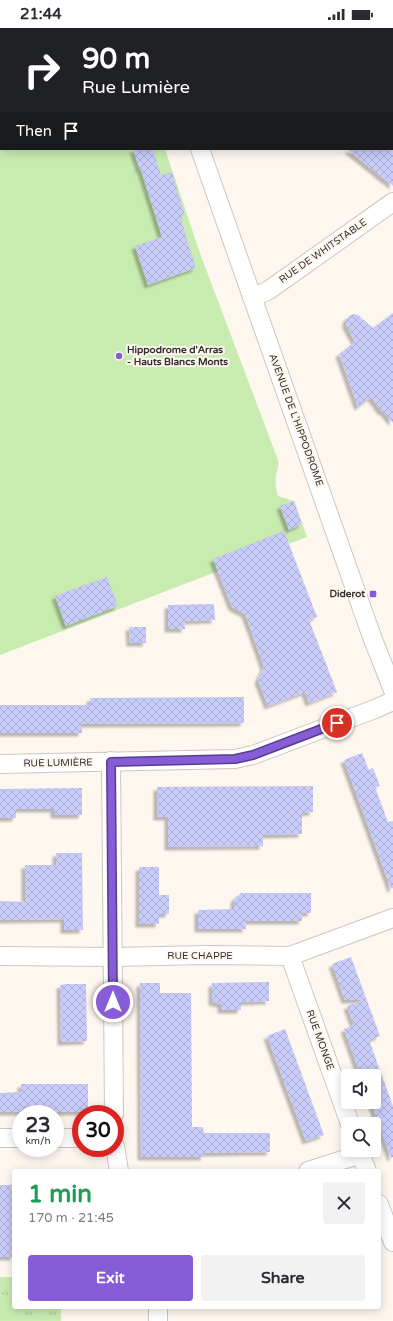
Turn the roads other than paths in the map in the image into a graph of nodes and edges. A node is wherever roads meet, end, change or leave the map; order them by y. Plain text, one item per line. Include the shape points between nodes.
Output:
1 (200, 150) edge
2 (393, 202) edge
3 (252, 298) junction
4 (393, 690) edge
5 (393, 701) edge
6 (111, 762) junction
7 (0, 764) edge
8 (393, 918) edge
9 (0, 956) edge
10 (290, 956) junction
11 (113, 957) junction
12 (114, 1105) edge
13 (348, 1117) edge
14 (0, 1138) edge
15 (12, 1138) edge
16 (117, 1157) edge
17 (362, 1158) edge
18 (119, 1169) edge
19 (316, 1169) edge
20 (381, 1209) edge
21 (393, 1242) edge
22 (158, 1309) edge
23 (158, 1321) edge

1 - 3 street, AVENUE DE L'HIPPODROME
2 - 3 street, RUE DE WHITSTABLE via 268,290
3 - 4 street, AVENUE DE L'HIPPODROME via 372,638
5 - 6 street, RUE LUMIÈRE via 247,757
6 - 7 street, RUE LUMIÈRE
6 - 11 street
8 - 10 street, RUE CHAPPE
9 - 11 street, RUE CHAPPE
10 - 11 street, RUE CHAPPE
10 - 13 street, RUE MONGE
11 - 12 street
14 - 15 street
16 - 18 street
17 - 19 street
20 - 21 street
22 - 23 street

